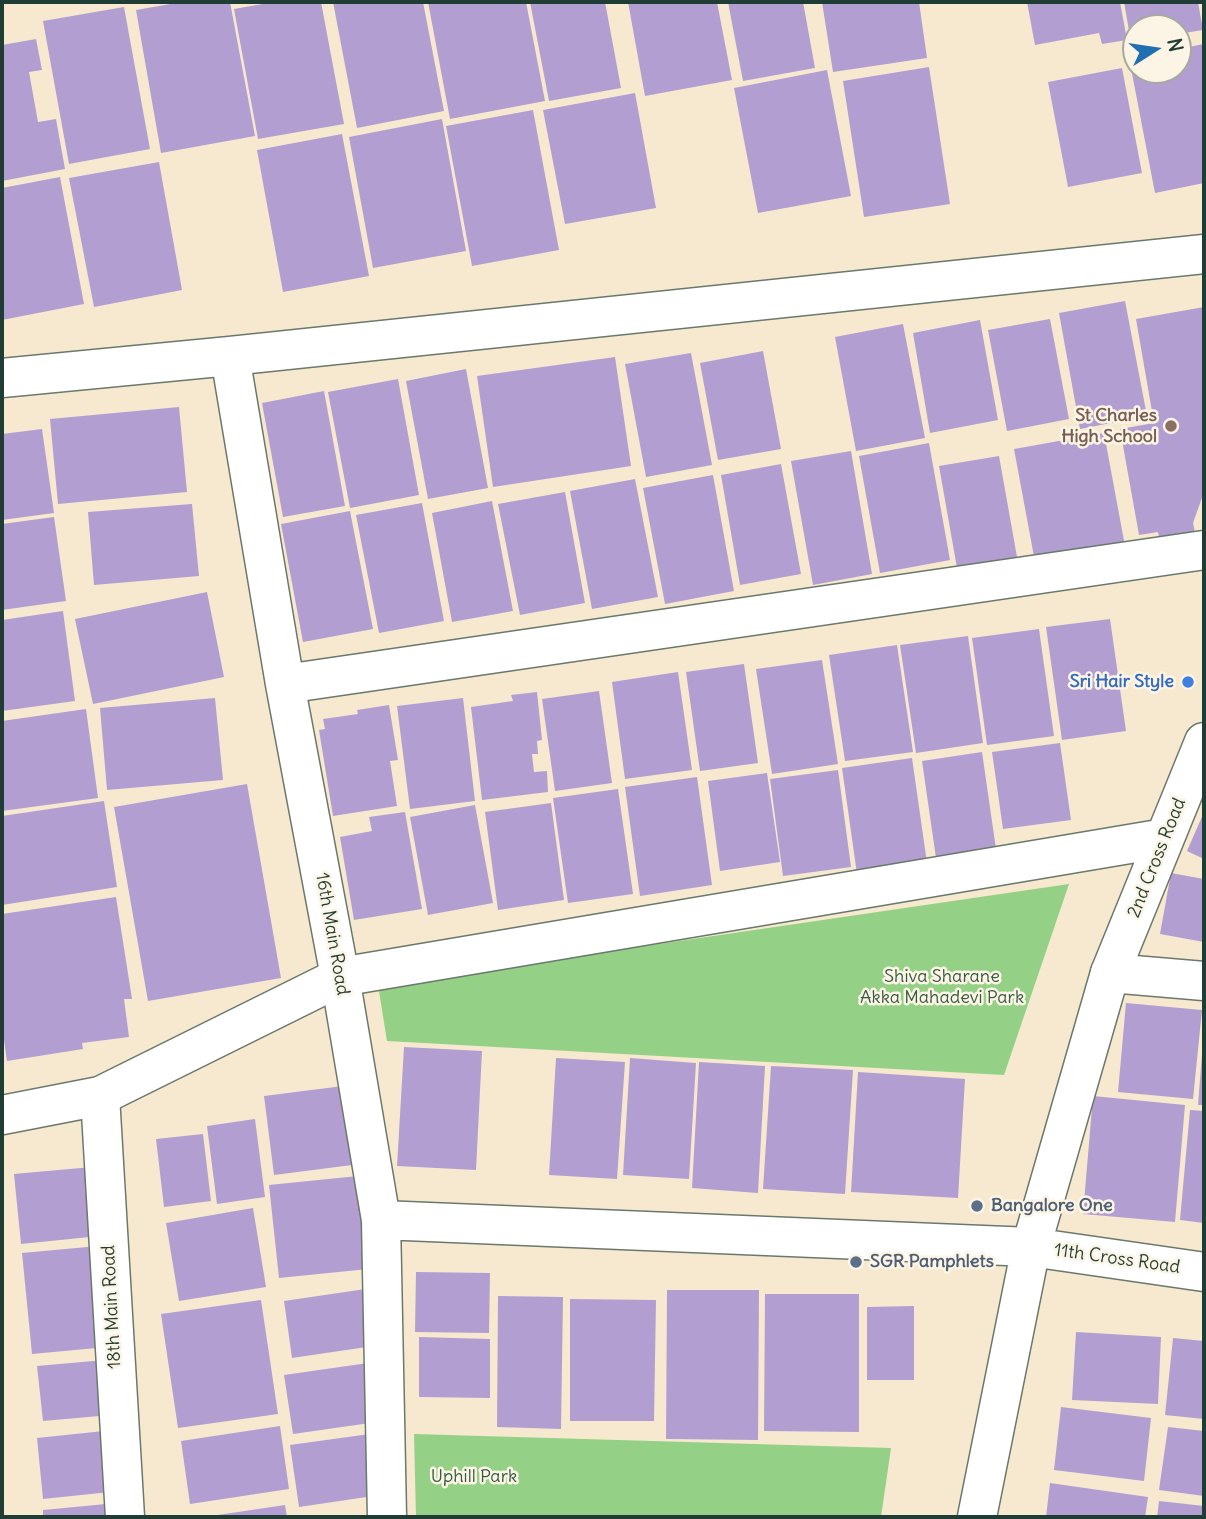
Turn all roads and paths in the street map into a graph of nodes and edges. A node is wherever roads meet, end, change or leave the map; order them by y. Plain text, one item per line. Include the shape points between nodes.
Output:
1 (1204, 254) edge
2 (230, 356) junction
3 (2, 378) edge
4 (1204, 550) edge
5 (285, 684) junction
6 (1204, 746) edge
7 (1165, 838) junction
8 (1110, 973) junction
9 (340, 977) junction
10 (1204, 981) edge
11 (100, 1096) junction
12 (2, 1115) edge
13 (381, 1220) junction
14 (1031, 1247) junction
15 (1204, 1272) edge
16 (125, 1517) edge
17 (387, 1517) edge
18 (977, 1517) edge

1 - 2 street
2 - 3 street
2 - 5 street, 16th Main Road
4 - 5 street
5 - 9 street, 16th Main Road
6 - 7 street, 2nd Cross Road
7 - 8 street, 2nd Cross Road
7 - 9 street
8 - 10 street
8 - 14 street, 2nd Cross Road
9 - 11 street
9 - 13 street, 16th Main Road
11 - 12 street
11 - 16 street, 18th Main Road
13 - 14 street, 11th Cross Road
13 - 17 street, 16th Main Road
14 - 15 street, 11th Cross Road
14 - 18 street, 2nd Cross Road

